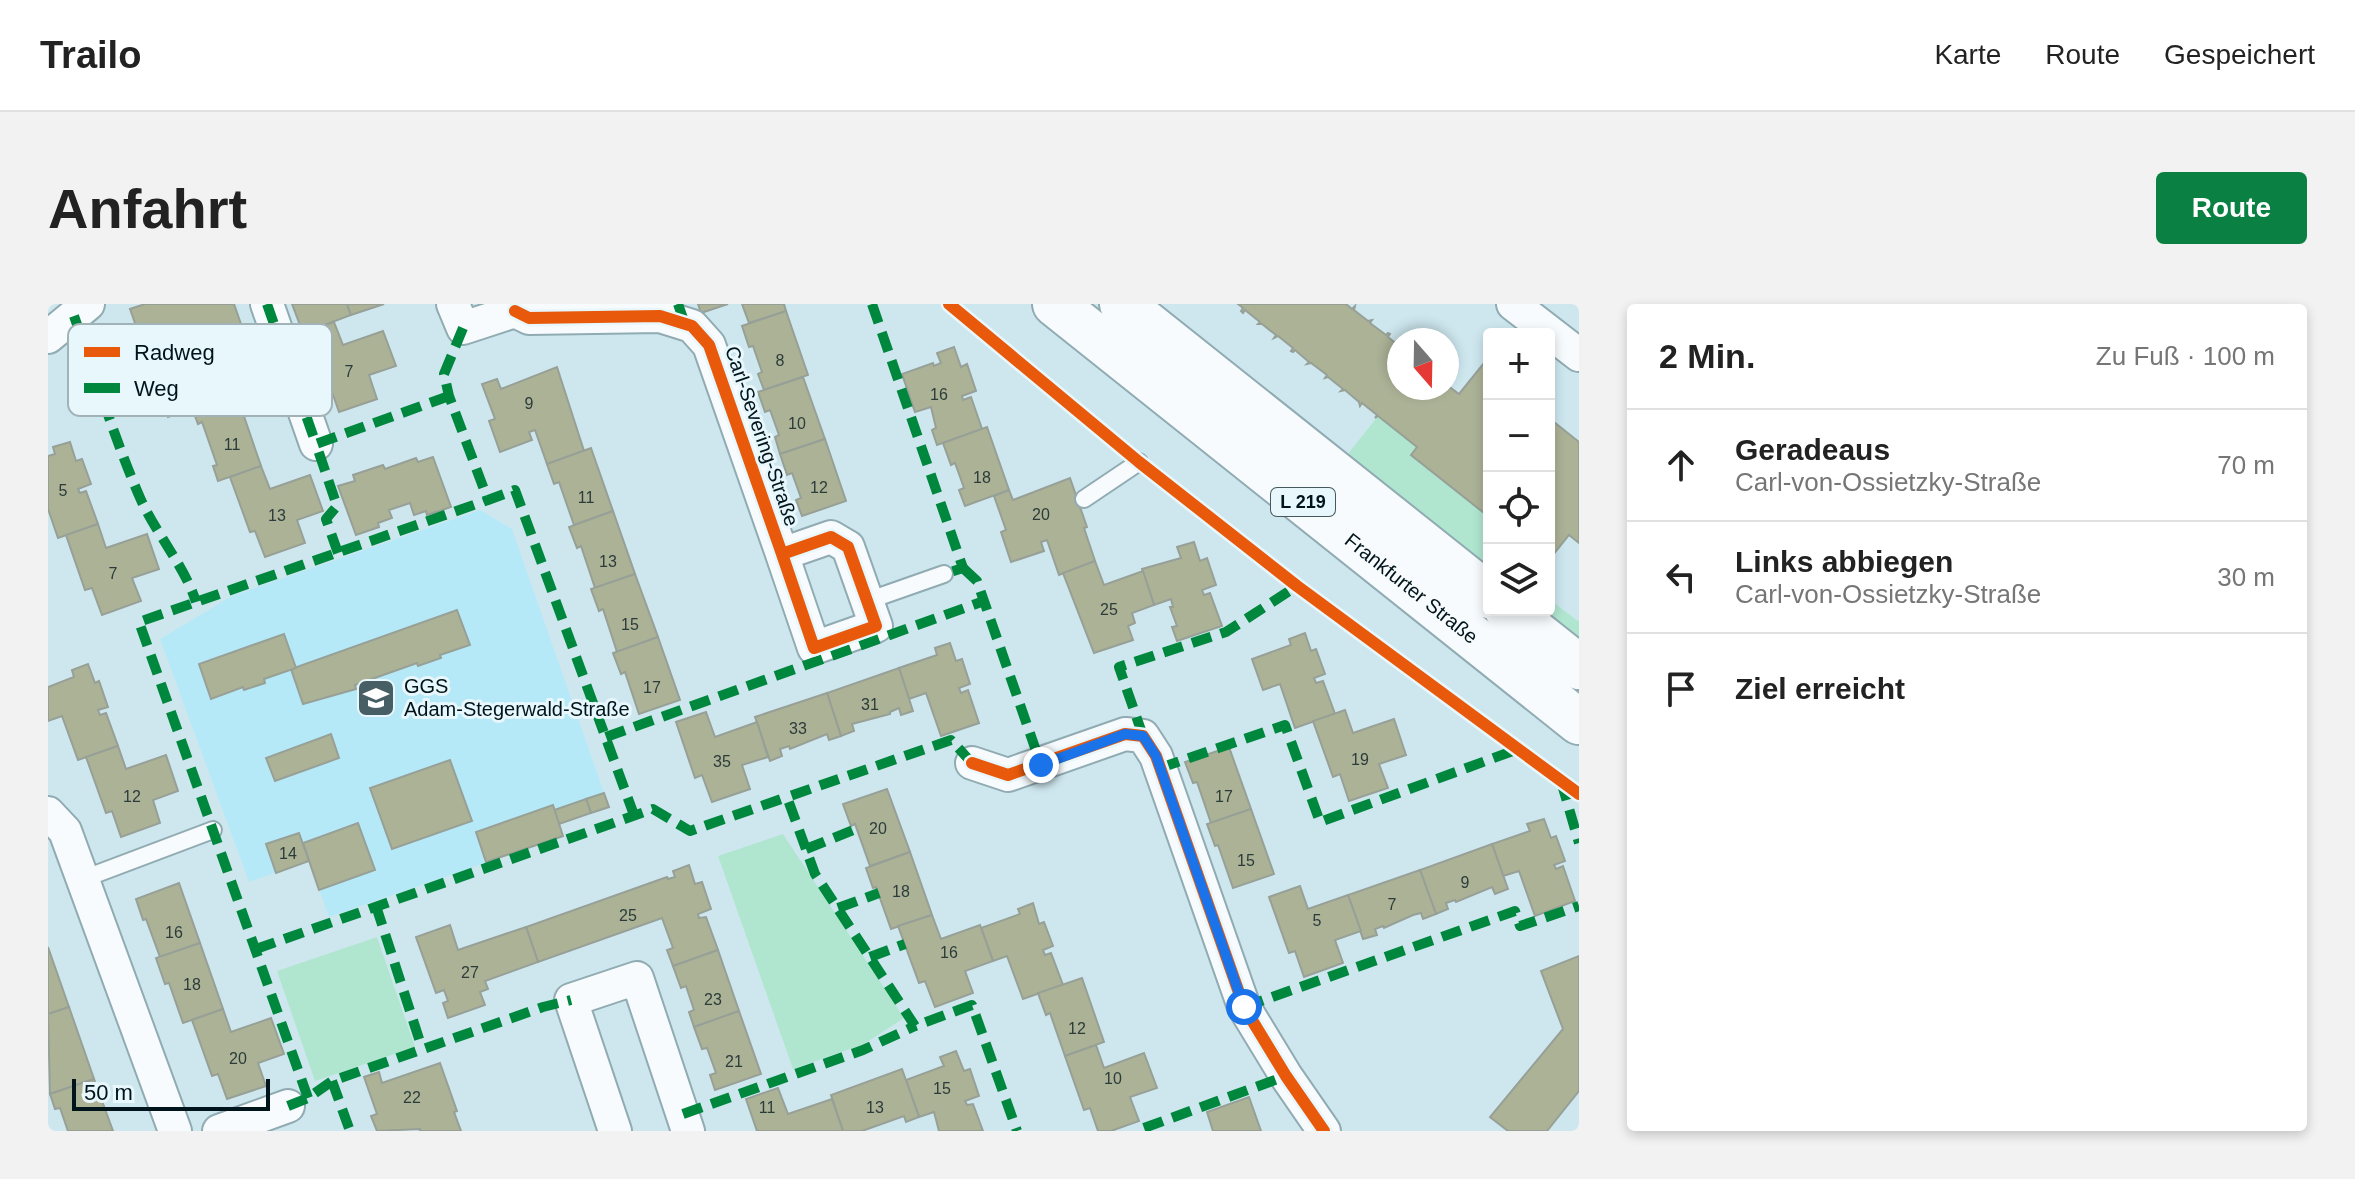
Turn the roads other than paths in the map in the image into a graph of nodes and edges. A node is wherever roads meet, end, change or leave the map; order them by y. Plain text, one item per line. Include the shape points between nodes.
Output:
1 (88, 304) edge
2 (267, 304) edge
3 (453, 304) edge
4 (1055, 304) edge
5 (1122, 304) edge
6 (1513, 304) edge
7 (514, 307) edge
8 (274, 324) edge
9 (48, 337) edge
10 (1579, 355) edge
11 (1193, 388) junction
12 (306, 416) edge
13 (316, 444) dead end
14 (1139, 462) dead end
15 (1324, 492) junction
16 (1084, 499) dead end
17 (782, 554) junction
18 (944, 574) dead end
19 (1483, 592) edge
20 (867, 601) junction
21 (1515, 616) edge
22 (1579, 667) edge
23 (1579, 722) edge
24 (972, 763) dead end
25 (48, 813) edge
26 (213, 830) dead end
27 (83, 879) junction
28 (288, 1106) dead end
29 (175, 1131) edge
30 (219, 1131) edge
31 (615, 1131) edge
32 (688, 1131) edge
33 (1324, 1131) edge

1 - 9 street
2 - 8 street
3 - 7 street, Carl-Severing-Straße via 463,328
4 - 11 main road, Frankfurter Straße / L 219
5 - 11 main road, Frankfurter Straße / L 219
6 - 10 street
7 - 17 street, Carl-Severing-Straße via 529,318 660,316 692,326 703,336
11 - 15 main road, Frankfurter Straße / L 219
12 - 13 street
14 - 16 lane
15 - 19 main road, Frankfurter Straße / L 219
15 - 23 main road, Frankfurter Straße / L 219
17 - 20 street, Carl-Severing-Straße via 831,537 848,547
17 - 20 street, Carl-Severing-Straße via 814,648 876,626
18 - 20 lane
21 - 22 main road
24 - 33 street via 1008,775 1125,734 1143,736 1156,756 1244,1007
25 - 27 street via 65,831
26 - 27 lane
27 - 29 street
28 - 30 street
31 - 32 street via 571,1000 637,978

